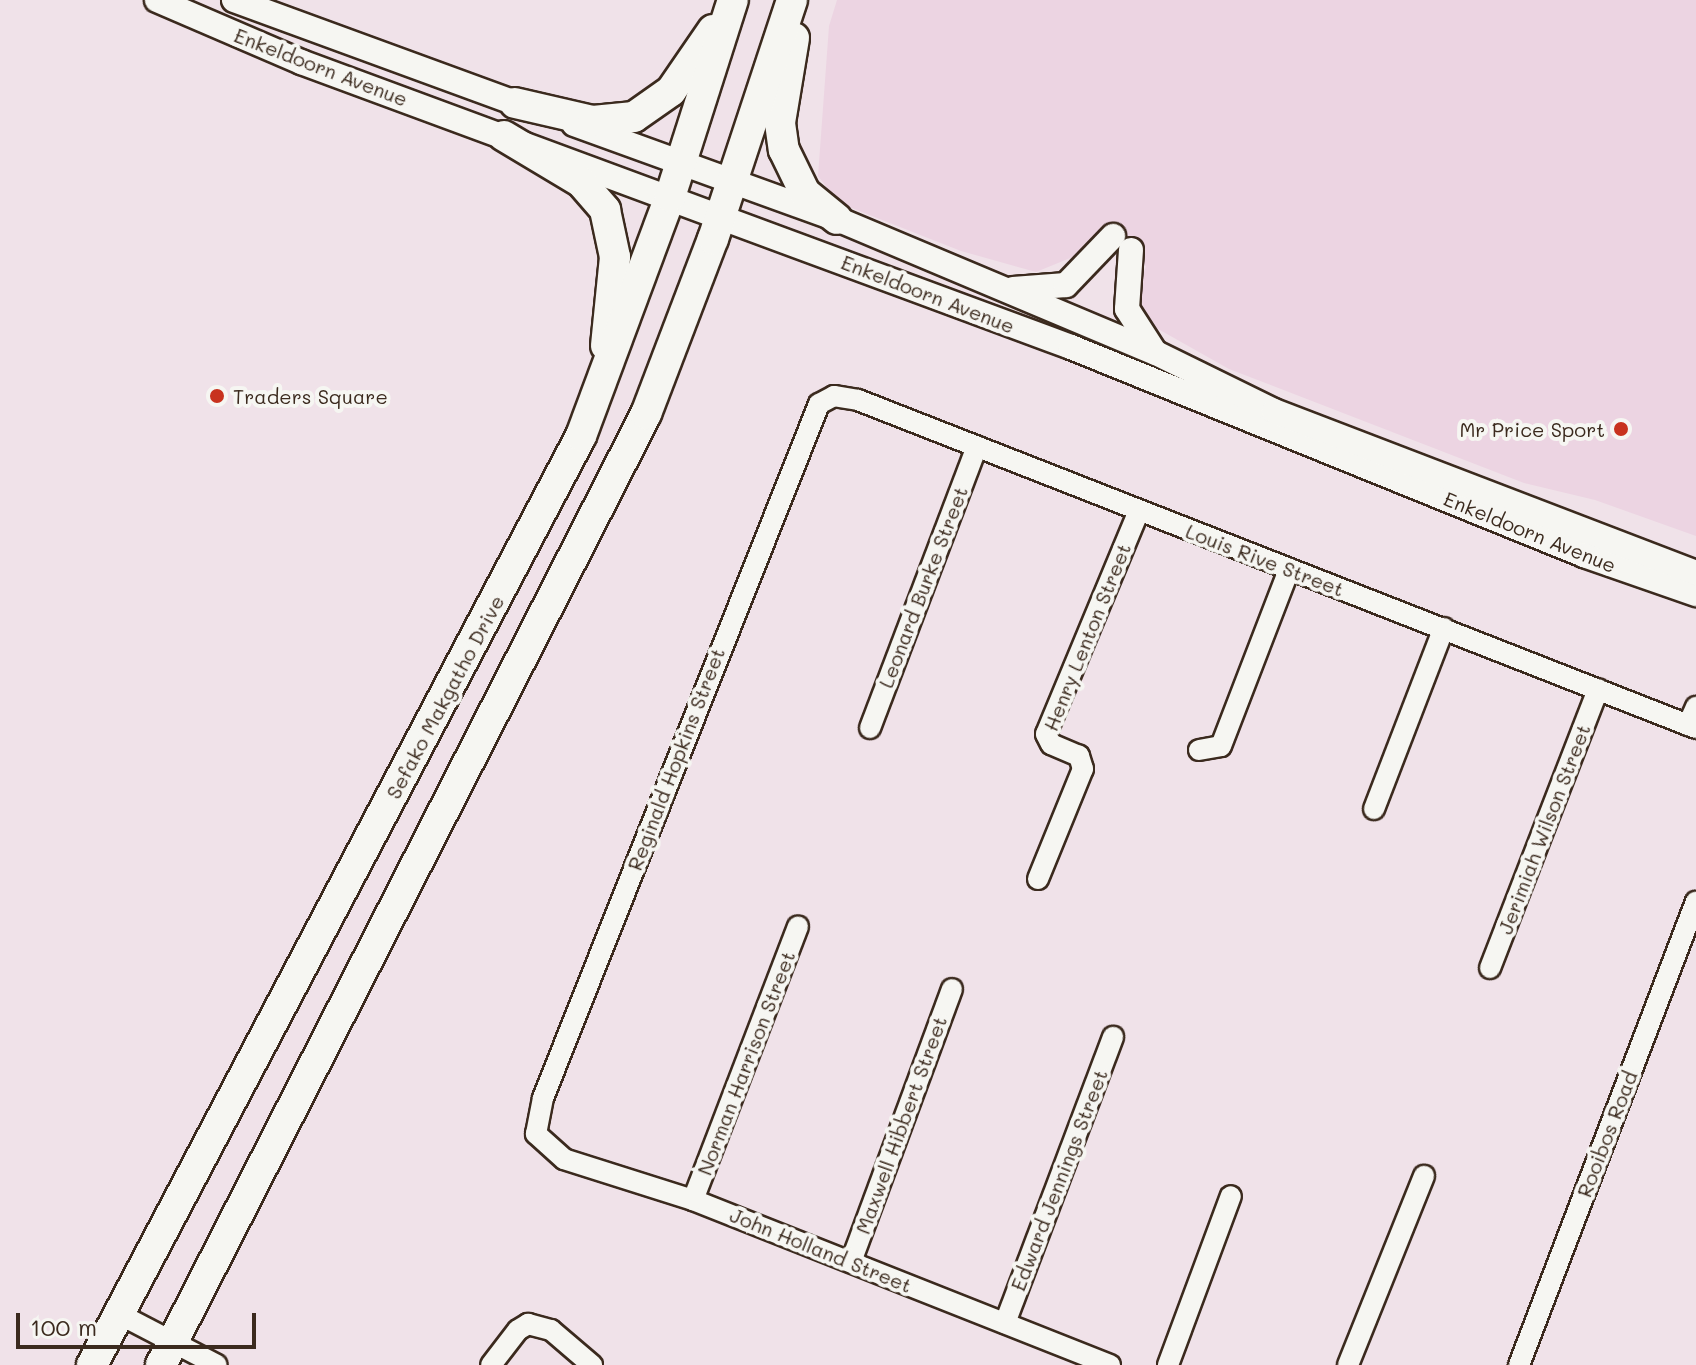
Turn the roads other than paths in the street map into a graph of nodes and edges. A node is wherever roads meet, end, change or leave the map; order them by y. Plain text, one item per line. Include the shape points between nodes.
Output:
1 (157, 0) edge
2 (234, 0) edge
3 (732, 0) edge
4 (794, 0) edge
5 (515, 103) junction
6 (504, 136) junction
7 (682, 162) junction
8 (730, 181) junction
9 (670, 197) junction
10 (720, 216) junction
11 (837, 219) junction
12 (995, 286) junction
13 (1156, 353) junction
14 (603, 384) junction
15 (834, 396) joint
16 (977, 447) junction
17 (1139, 511) junction
18 (1667, 561) junction
19 (1696, 562) edge
20 (1289, 570) junction
21 (1696, 573) edge
22 (1696, 594) edge
23 (1444, 628) junction
24 (1598, 689) junction
25 (1693, 720) edge
26 (870, 728) dead end
27 (1199, 750) dead end
28 (1374, 809) dead end
29 (1038, 879) dead end
30 (1696, 902) edge
31 (798, 926) dead end
32 (1490, 968) dead end
33 (952, 989) dead end
34 (1113, 1037) dead end
35 (536, 1134) joint
36 (1424, 1176) dead end
37 (1231, 1196) dead end
38 (693, 1200) junction
39 (851, 1262) junction
40 (119, 1314) junction
41 (1005, 1323) junction
42 (167, 1352) edge
43 (92, 1365) edge
44 (217, 1365) edge
45 (491, 1365) edge
46 (592, 1365) edge
47 (1110, 1365) edge
48 (1168, 1365) edge
49 (1348, 1365) edge
50 (1519, 1365) edge

1 - 6 street, Enkeldoorn Avenue via 301,62
2 - 5 street, Enkeldoorn Avenue
3 - 5 main road via 676,84 641,114 593,121
3 - 7 main road, Sefako Makgatho Drive
4 - 8 main road
4 - 11 main road via 780,123 784,150 805,193
5 - 7 street, Enkeldoorn Avenue
6 - 9 street, Enkeldoorn Avenue
6 - 14 main road via 581,182 608,217 615,257
7 - 8 street, Enkeldoorn Avenue
7 - 9 main road, Sefako Makgatho Drive
8 - 10 main road
8 - 11 street, Enkeldoorn Avenue
9 - 10 street, Enkeldoorn Avenue
9 - 14 main road, Sefako Makgatho Drive
10 - 22 street, Enkeldoorn Avenue via 1092,355 1584,555
10 - 42 main road via 646,414
11 - 12 street, Enkeldoorn Avenue
12 - 13 street, Enkeldoorn Avenue
12 - 13 street via 1039,291 1066,285 1122,243 1127,309
13 - 18 street, Enkeldoorn Avenue via 1363,448
14 - 40 main road, Sefako Makgatho Drive via 521,556
15 - 16 street, Louis Rive Street via 858,400
15 - 35 street, Reginald Hopkins Street via 819,404 809,419 543,1098
16 - 17 street, Louis Rive Street
16 - 26 street, Leonard Burke Street
17 - 20 street, Louis Rive Street
17 - 29 street, Henry Lenton Street via 1046,734 1051,744 1079,756 1083,769
18 - 19 street
18 - 21 street, Enkeldoorn Avenue
20 - 23 street, Louis Rive Street
20 - 27 street via 1221,746
23 - 24 street, Louis Rive Street
23 - 28 street
24 - 25 street, Louis Rive Street
24 - 32 street, Jerimiah Wilson Street
30 - 50 street, Rooibos Road
31 - 38 street, Norman Harrison Street
33 - 39 street, Maxwell Hibbert Street
34 - 41 street, Edward Jennings Street
35 - 38 street, John Holland Street via 540,1143 564,1159
36 - 49 street
37 - 48 street
38 - 39 street, John Holland Street
39 - 41 street, John Holland Street
40 - 42 street
40 - 43 main road, Sefako Makgatho Drive
41 - 47 street, John Holland Street
42 - 44 street
45 - 46 street via 528,1324 551,1330

